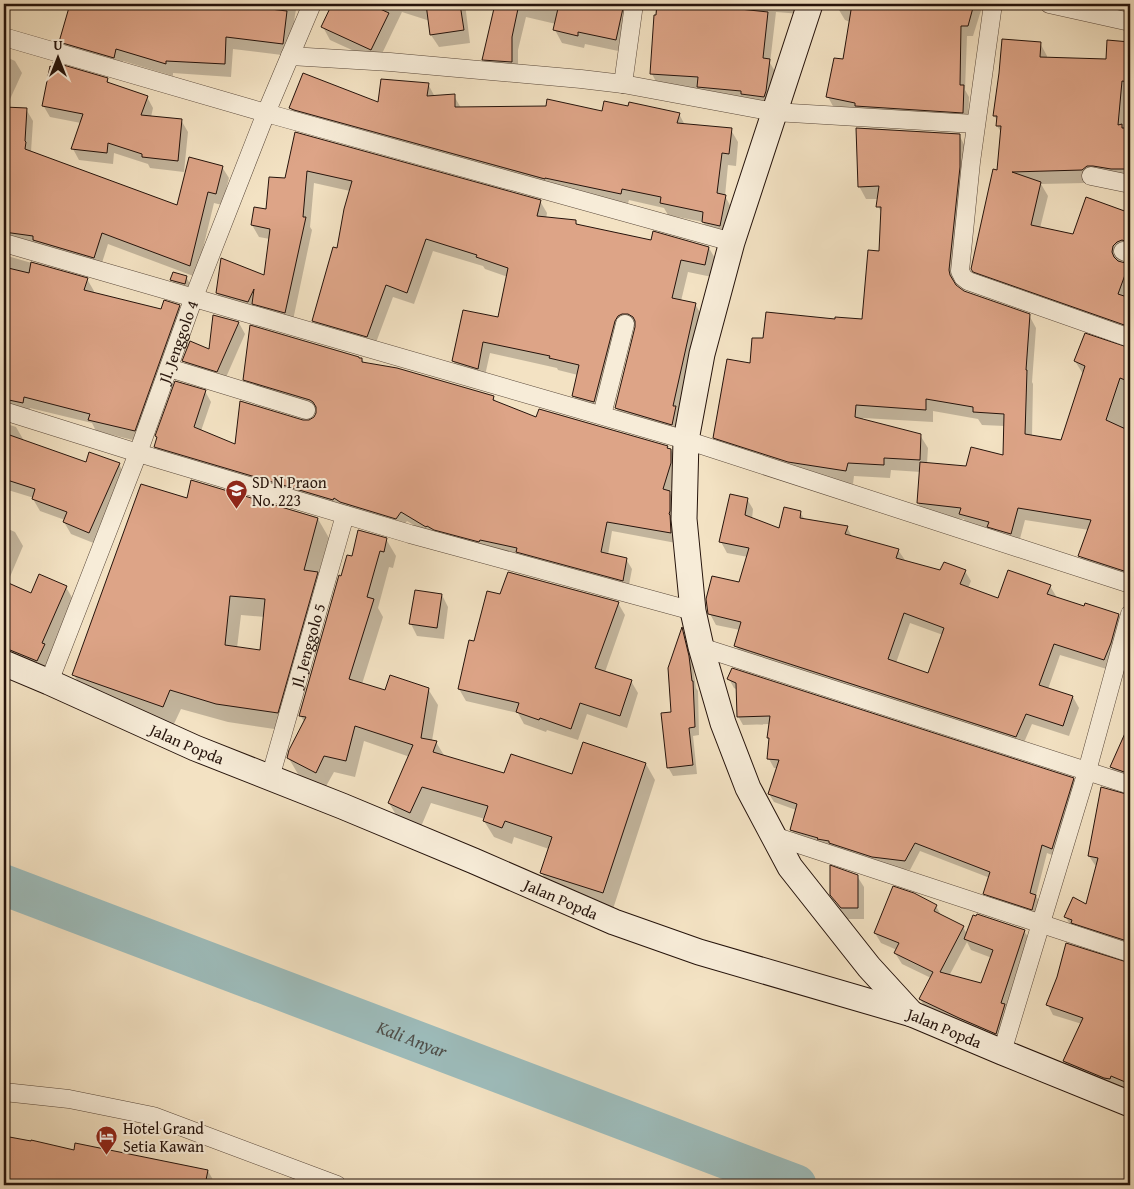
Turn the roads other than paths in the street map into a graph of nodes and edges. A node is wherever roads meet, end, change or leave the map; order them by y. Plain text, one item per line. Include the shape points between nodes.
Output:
1 (312, 4) edge
2 (634, 4) edge
3 (810, 4) edge
4 (993, 4) edge
5 (1049, 4) edge
6 (1130, 22) edge
7 (4, 36) edge
8 (290, 56) junction
9 (623, 84) junction
10 (266, 112) junction
11 (774, 112) junction
12 (975, 124) junction
13 (1091, 176) dead end
14 (1130, 184) edge
15 (732, 242) junction
16 (4, 243) edge
17 (194, 297) junction
18 (624, 324) dead end
19 (1130, 338) edge
20 (169, 368) junction
21 (306, 410) dead end
22 (4, 411) edge
23 (602, 415) junction
24 (686, 440) junction
25 (138, 453) junction
26 (345, 514) junction
27 (1130, 584) edge
28 (693, 611) junction
29 (1130, 614) edge
30 (701, 647) junction
31 (4, 663) edge
32 (49, 682) junction
33 (1087, 771) junction
34 (270, 778) junction
35 (1130, 785) edge
36 (774, 836) junction
37 (1041, 924) junction
38 (1130, 953) edge
39 (912, 1014) junction
40 (1002, 1052) junction
41 (4, 1092) edge
42 (1130, 1104) edge
43 (337, 1185) edge

1 - 8 street, Jl. Jenggolo 4
2 - 9 street
3 - 11 main road
4 - 12 street
5 - 6 street
7 - 10 street
8 - 9 street
8 - 10 street, Jl. Jenggolo 4
9 - 11 street
10 - 15 street
10 - 17 street, Jl. Jenggolo 4
11 - 12 street
11 - 15 main road
12 - 19 street via 960,271 963,277 968,282
13 - 14 street
15 - 24 main road via 702,354
16 - 17 street
17 - 20 street, Jl. Jenggolo 4
17 - 23 street
18 - 23 street
20 - 21 street
20 - 25 street, Jl. Jenggolo 4
22 - 25 street
23 - 24 street
24 - 27 street
24 - 28 main road via 684,519
25 - 26 street
25 - 32 street, Jl. Jenggolo 4
26 - 28 street
26 - 34 street, Jl. Jenggolo 5
28 - 30 main road
29 - 33 street
30 - 33 street
30 - 36 main road via 723,723 748,788
31 - 32 main road, Jalan Popda
32 - 34 main road, Jalan Popda
33 - 35 street
33 - 37 street
34 - 39 main road, Jalan Popda via 614,922 699,952
36 - 37 street
36 - 39 main road via 790,867 869,967
37 - 38 street
37 - 40 street
39 - 40 main road, Jalan Popda
40 - 42 main road, Jalan Popda
41 - 43 street via 69,1099 152,1116

